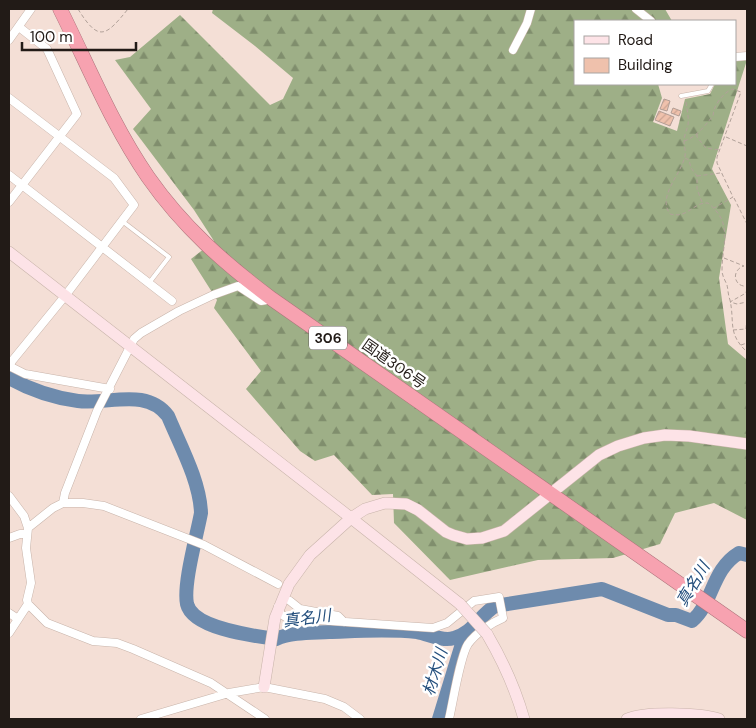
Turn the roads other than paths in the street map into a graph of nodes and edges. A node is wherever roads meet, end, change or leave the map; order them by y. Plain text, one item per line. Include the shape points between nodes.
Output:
1 (31, 9) edge
2 (60, 9) edge
3 (531, 9) edge
4 (636, 9) edge
5 (650, 20) edge
6 (19, 27) junction
7 (9, 40) edge
8 (513, 50) dead end
9 (711, 85) edge
10 (681, 96) dead end
11 (9, 98) edge
12 (59, 136) junction
13 (9, 175) edge
14 (22, 185) junction
15 (9, 202) edge
16 (122, 221) junction
17 (102, 247) junction
18 (9, 252) edge
19 (149, 283) junction
20 (65, 296) junction
21 (272, 299) junction
22 (172, 301) dead end
23 (130, 347) junction
24 (9, 366) edge
25 (109, 391) junction
26 (747, 444) edge
27 (551, 494) junction
28 (9, 496) edge
29 (63, 503) junction
30 (352, 518) junction
31 (28, 531) junction
32 (9, 538) edge
33 (278, 584) dead end
34 (290, 601) dead end
35 (28, 604) junction
36 (9, 613) edge
37 (276, 613) junction
38 (18, 619) junction
39 (344, 622) junction
40 (747, 631) edge
41 (9, 633) edge
42 (264, 687) junction
43 (228, 694) junction
44 (165, 717) edge
45 (141, 719) edge
46 (265, 719) edge
47 (360, 719) edge
48 (449, 719) edge
49 (524, 719) edge
50 (627, 719) edge
51 (719, 719) edge

1 - 6 street
2 - 21 highway, 国道306号 / 306 via 124,138 157,189 212,251
3 - 8 street
4 - 5 street
6 - 7 street
6 - 12 street via 46,49 77,114
9 - 10 lane via 708,91
11 - 12 street
12 - 14 street
12 - 16 street via 114,178 134,205
13 - 14 street
14 - 15 street
14 - 17 street
16 - 17 street
16 - 19 lane via 169,257
17 - 19 street
17 - 20 street
18 - 20 street
19 - 22 street
20 - 23 street
20 - 24 street
21 - 23 street via 260,301 238,286 178,311 141,333
21 - 27 highway, 国道306号 / 306
23 - 25 street
23 - 30 street
24 - 25 street via 25,374
25 - 29 street via 98,411
26 - 27 street via 689,436 644,438 599,455
27 - 30 street via 504,531 482,538 467,539 446,532 406,504 379,504
27 - 40 highway, 国道306号 / 306
28 - 31 street via 24,516
29 - 31 street
29 - 33 street via 104,506 204,545
30 - 37 street via 302,563
30 - 49 street, bridge via 460,604 487,634 516,690
31 - 32 street
31 - 35 street via 26,548 31,583
34 - 39 street via 300,609 338,616
35 - 38 street
35 - 43 street via 47,623 93,641 117,643 133,649 192,673
36 - 38 street
37 - 39 street via 287,618
37 - 42 street
38 - 41 street
39 - 48 street via 433,628 447,623 474,601 499,597 503,618 468,644
42 - 43 street
42 - 47 street via 325,699
43 - 44 street
43 - 46 street
44 - 45 street
50 - 51 street via 649,714 699,715

